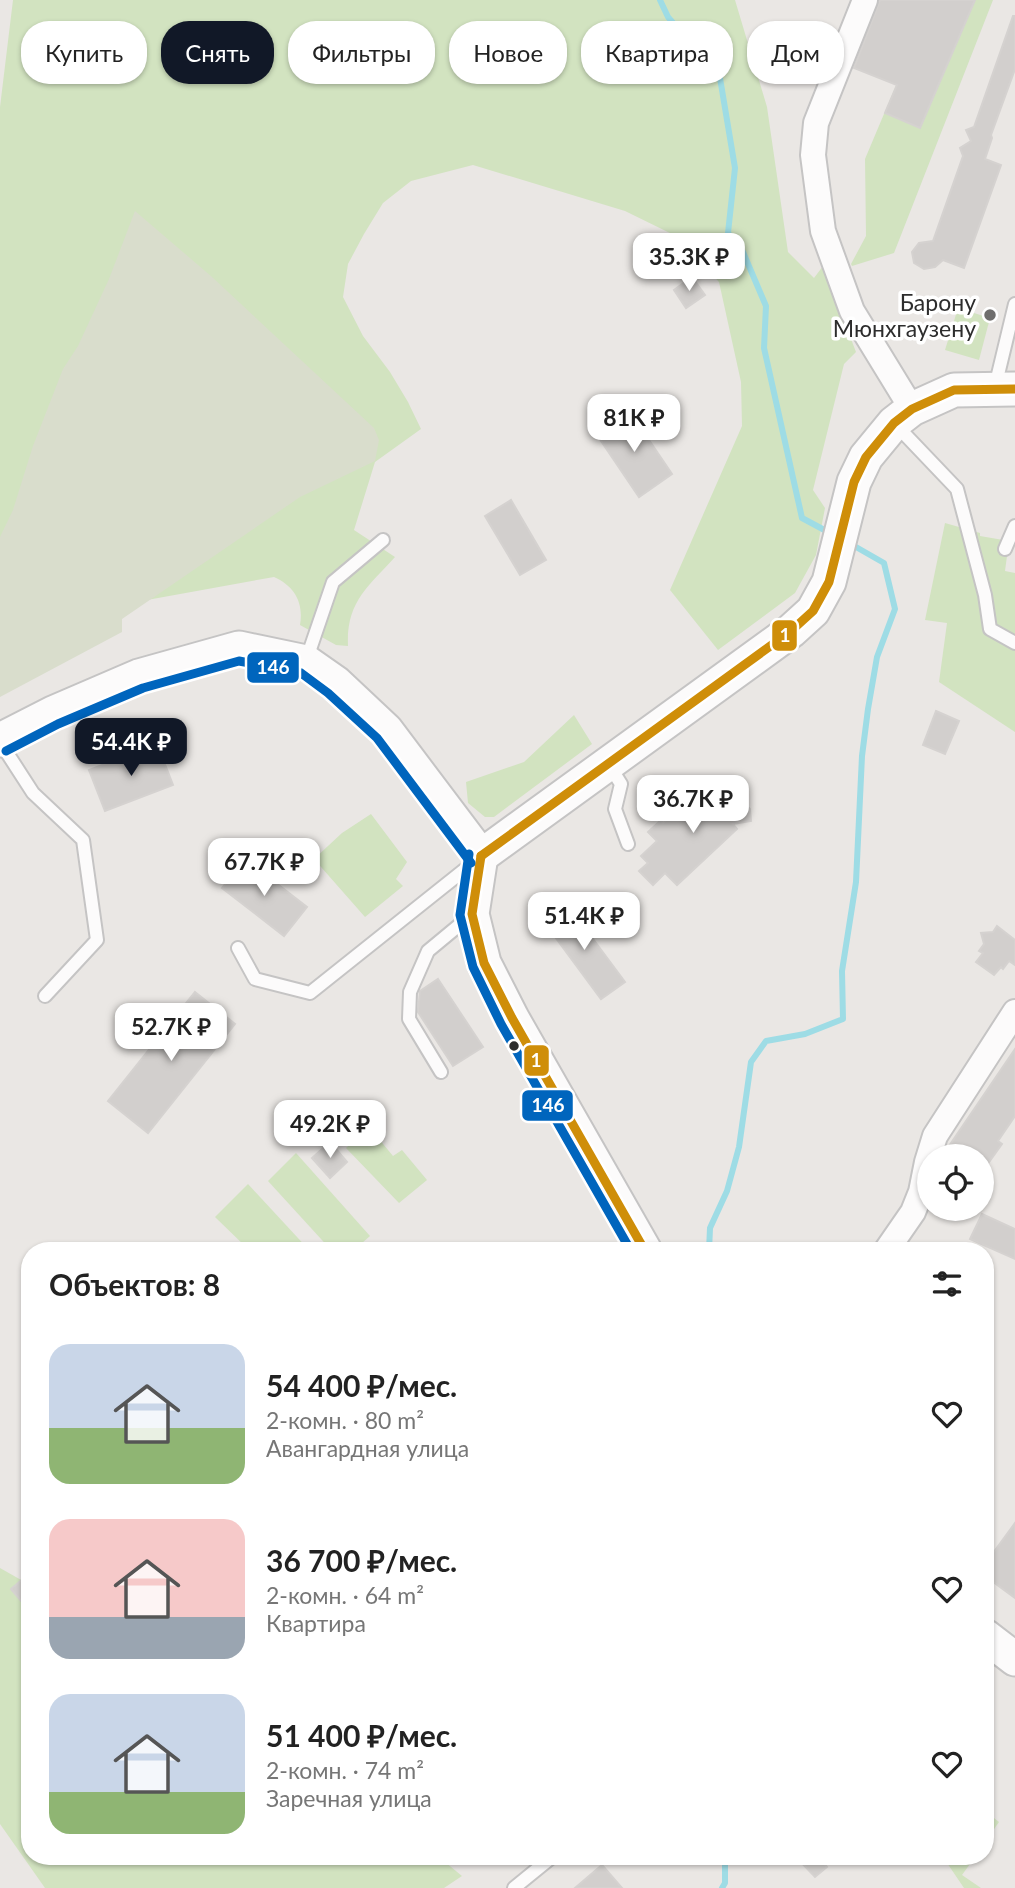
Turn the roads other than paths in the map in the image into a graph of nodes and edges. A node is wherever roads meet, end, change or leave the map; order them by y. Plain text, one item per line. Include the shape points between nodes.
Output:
1 (864, 0) edge
2 (1015, 304) edge
3 (1005, 388) edge
4 (903, 416) junction
5 (1015, 526) edge
6 (383, 540) dead end
7 (1005, 549) dead end
8 (1015, 643) edge
9 (306, 662) junction
10 (0, 741) edge
11 (609, 765) junction
12 (628, 844) dead end
13 (481, 856) junction
14 (472, 915) junction
15 (238, 948) dead end
16 (45, 996) dead end
17 (1013, 1021) edge
18 (441, 1072) dead end
19 (640, 1242) edge
20 (892, 1242) edge
21 (994, 1642) edge
22 (1014, 1656) edge
23 (542, 1865) edge
24 (514, 1888) edge

1 - 4 street via 816,123 813,155 823,231 852,311
2 - 3 lane
3 - 4 main road via 954,390
4 - 8 lane via 957,489 985,595 989,629
4 - 11 main road via 866,457 854,482 829,582 813,611
5 - 7 lane
6 - 9 lane via 333,582
9 - 10 main road via 239,648 139,676
9 - 13 main road via 336,682 386,730
10 - 16 lane via 33,793 83,840 97,940
11 - 12 lane via 621,784 615,809
11 - 13 main road
13 - 14 main road
13 - 15 lane via 310,993 255,979
14 - 18 lane via 428,951 410,992 409,1019
14 - 19 main road via 484,963 512,1018
17 - 20 street via 935,1136 914,1212
21 - 22 main road
23 - 24 lane

